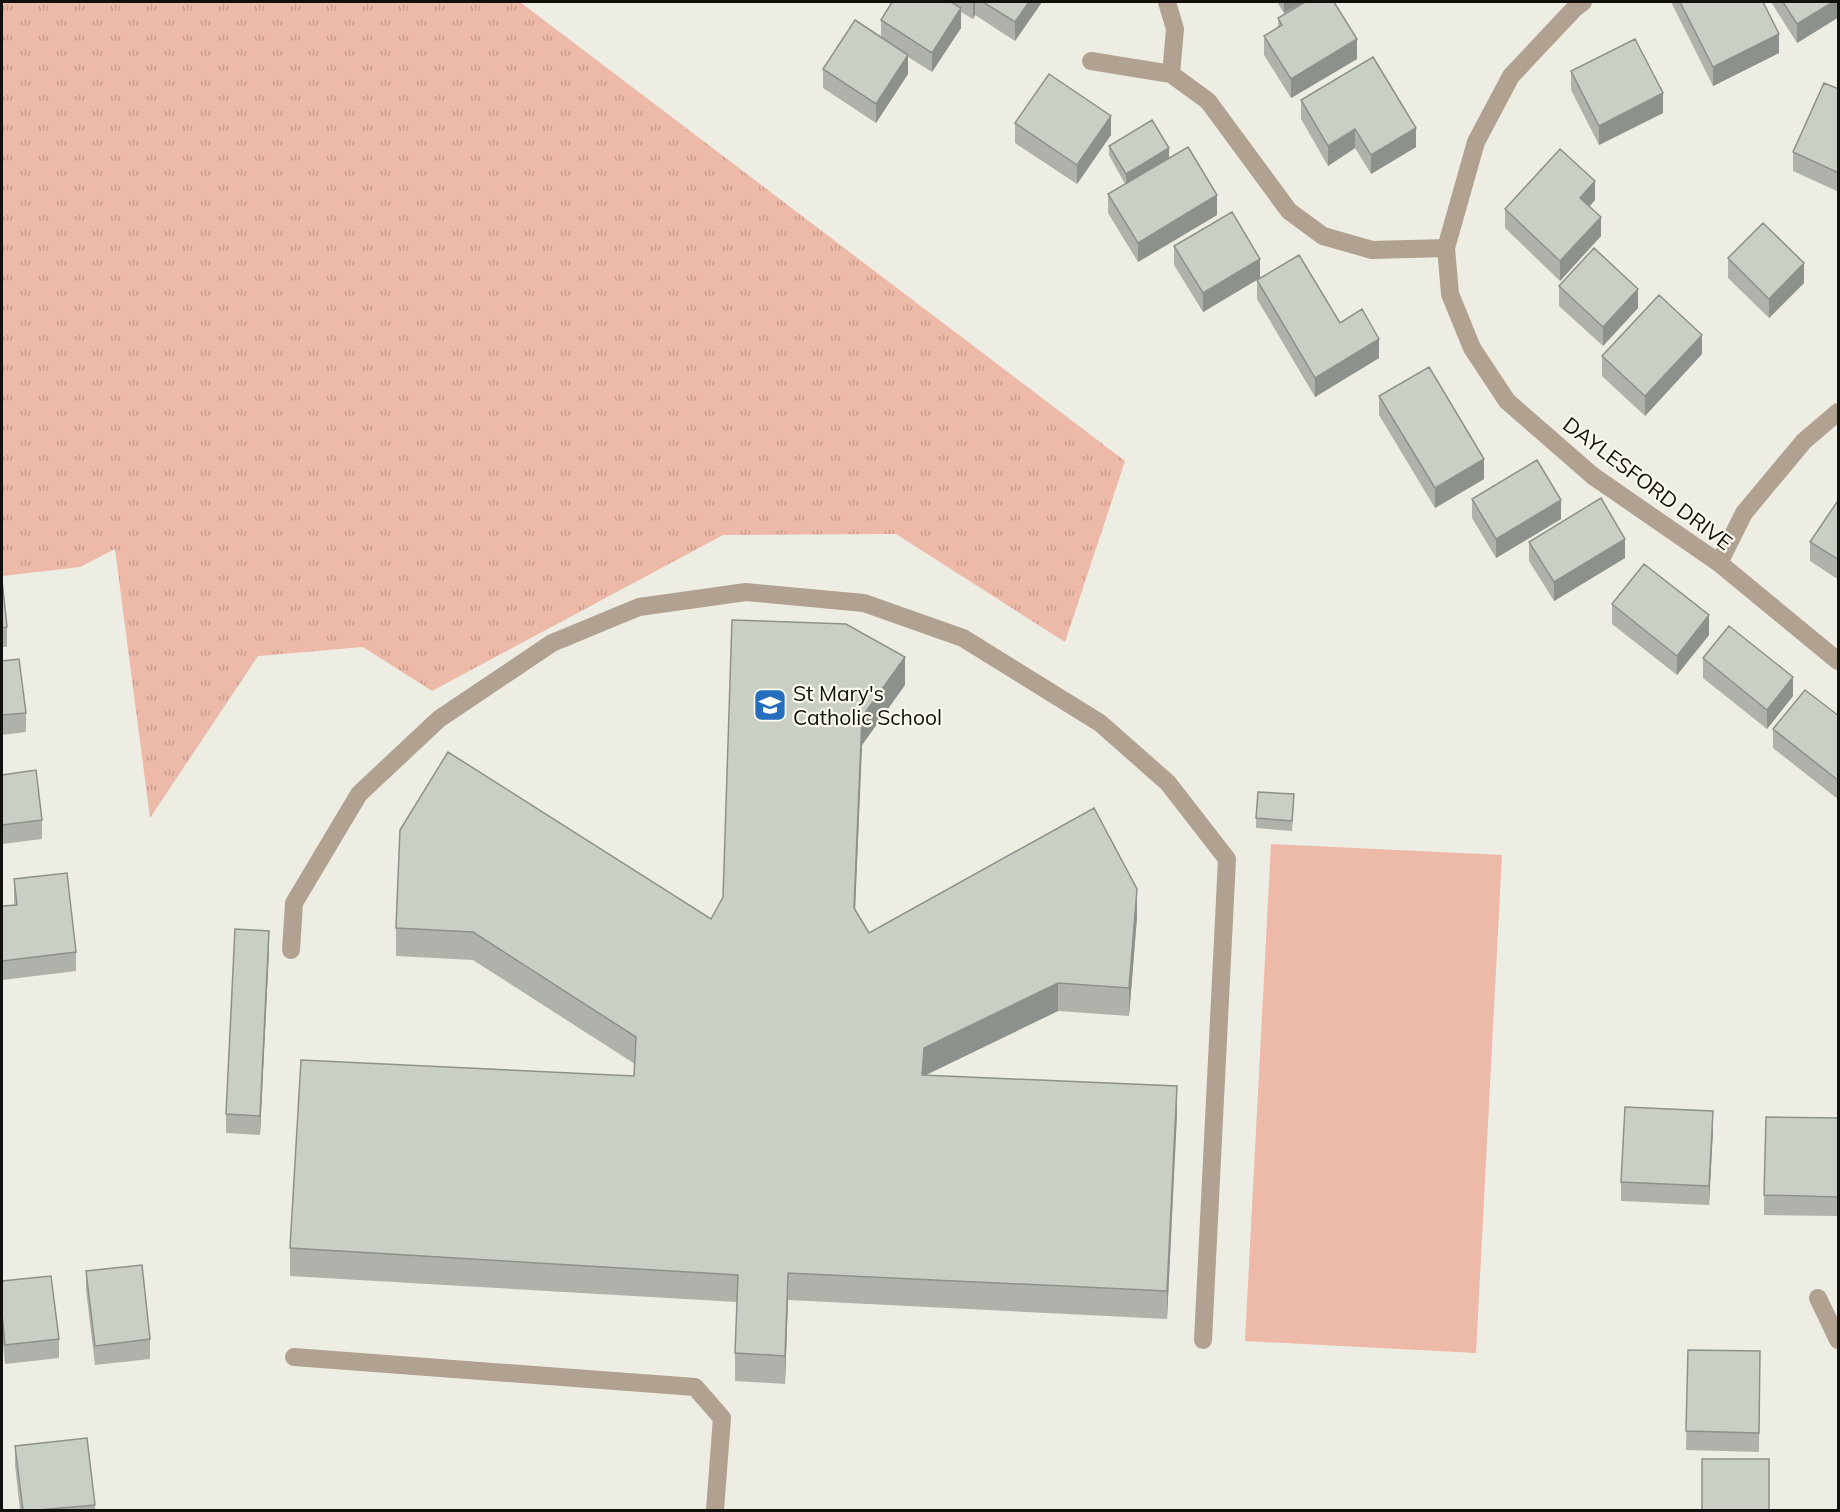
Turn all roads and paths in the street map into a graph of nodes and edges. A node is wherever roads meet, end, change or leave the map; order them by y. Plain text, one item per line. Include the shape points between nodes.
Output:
1 (1167, 2) edge
2 (1583, 2) edge
3 (1091, 61) dead end
4 (1171, 74) junction
5 (1446, 248) junction
6 (1839, 412) edge
7 (1719, 563) junction
8 (1839, 661) edge
9 (291, 950) dead end
10 (1818, 1298) dead end
11 (1203, 1340) dead end
12 (1839, 1340) edge
13 (294, 1357) dead end
14 (715, 1510) edge

1 - 4 street via 1175,29
2 - 5 street, DAYLESFORD DRIVE via 1510,76 1476,142
3 - 4 street
4 - 5 street via 1208,101 1289,211 1323,237 1372,250
5 - 7 street, DAYLESFORD DRIVE via 1450,294 1472,348 1507,401 1593,476
6 - 7 street via 1804,441 1744,513
7 - 8 street, DAYLESFORD DRIVE
9 - 11 street via 294,903 359,794 439,719 552,643 639,607 746,592 864,603 963,638 1100,723 1168,783 1227,859
10 - 12 street
13 - 14 street via 695,1387 722,1418

